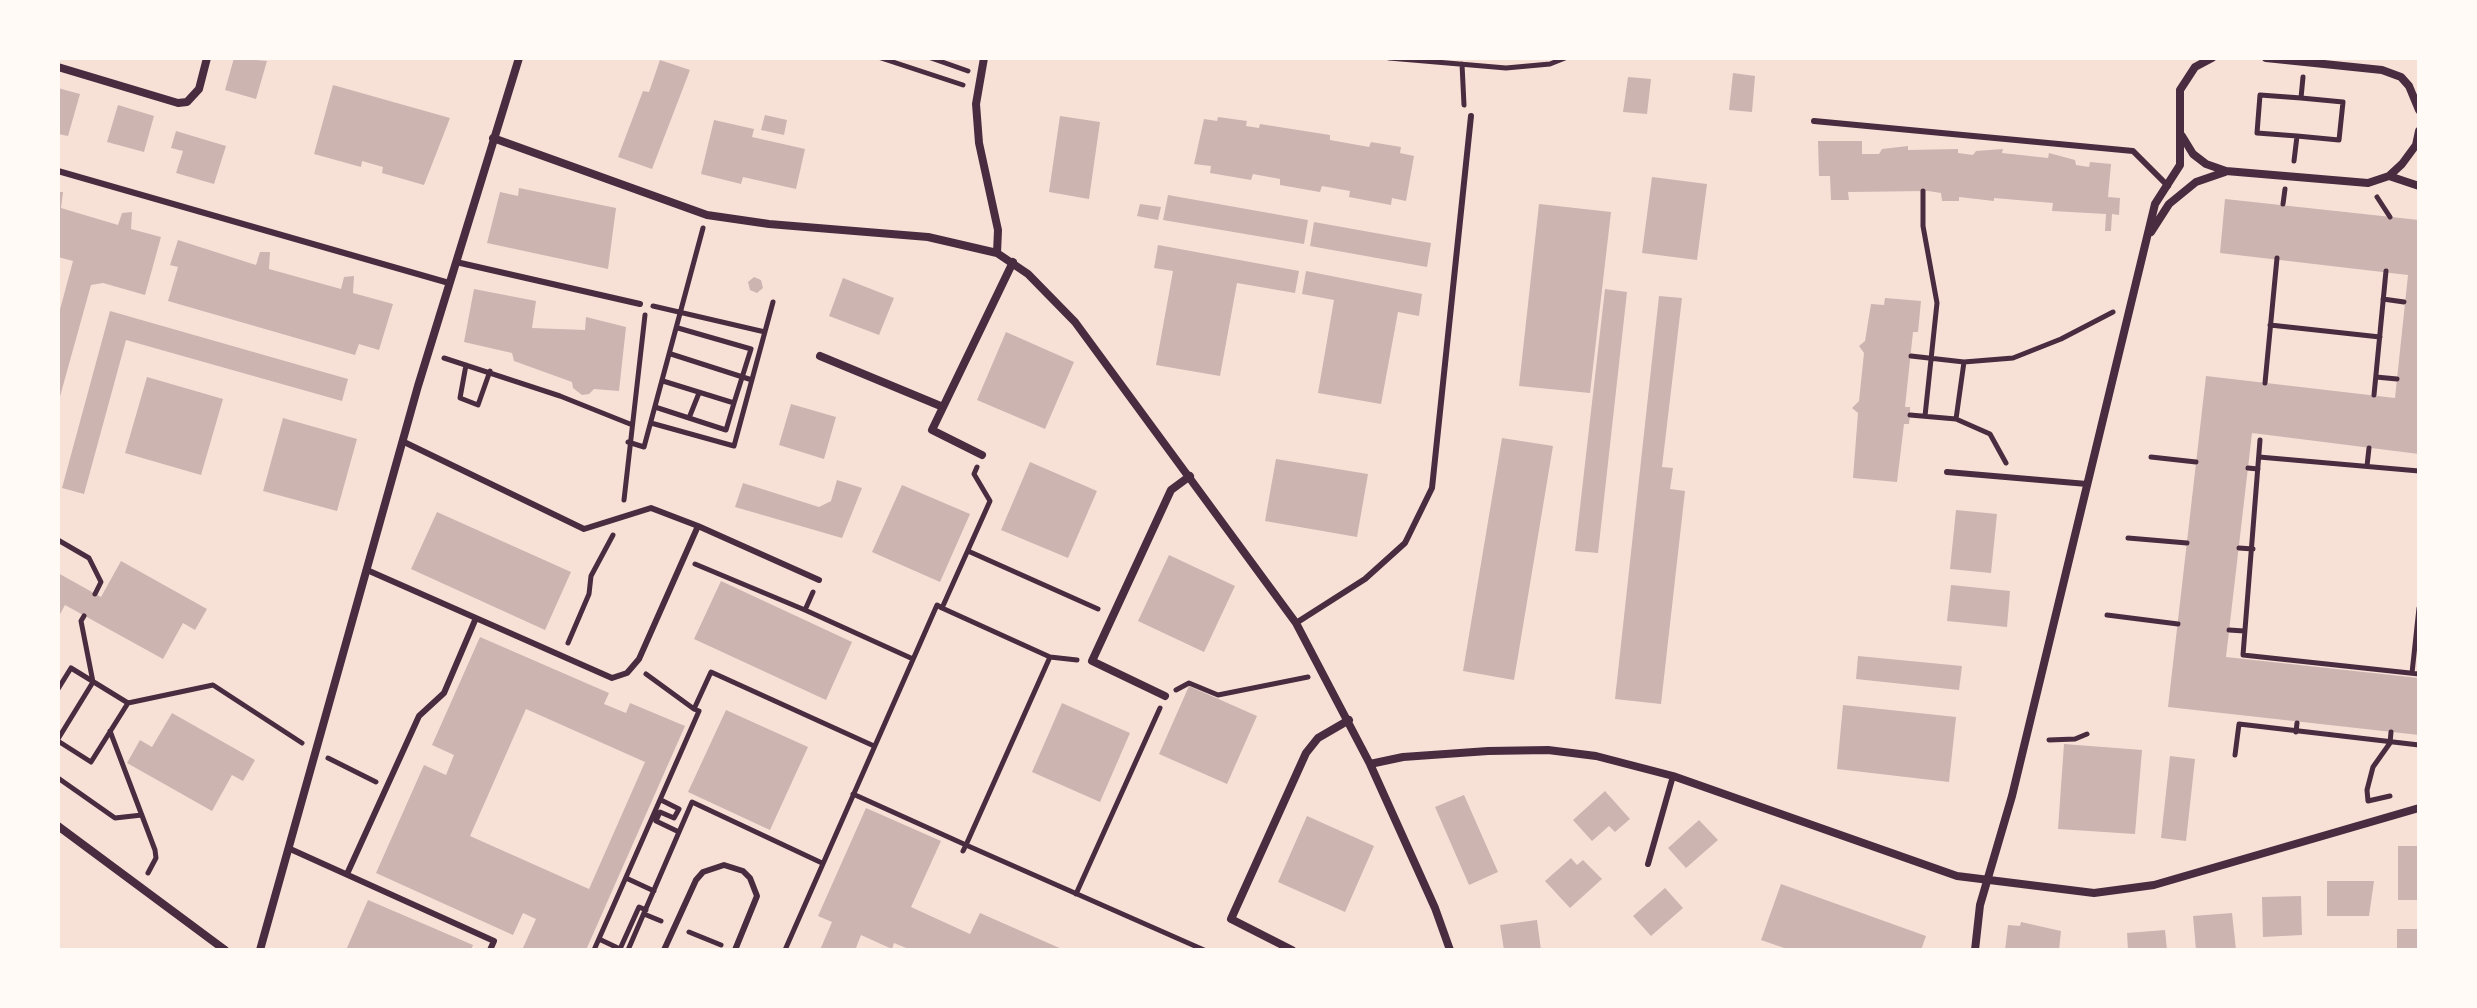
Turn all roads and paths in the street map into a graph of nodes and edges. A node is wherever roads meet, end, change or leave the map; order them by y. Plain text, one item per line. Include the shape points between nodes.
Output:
1 (207, 58) edge
2 (519, 58) edge
3 (881, 58) edge
4 (931, 58) edge
5 (984, 58) edge
6 (1389, 58) edge
7 (1565, 58) edge
8 (2212, 58) edge
9 (2266, 58) edge
10 (2304, 62) junction
11 (2193, 63) edge
12 (1462, 64) junction
13 (58, 67) edge
14 (970, 72) dead end
15 (2419, 81) edge
16 (965, 85) dead end
17 (2409, 86) junction
18 (2417, 97) edge
19 (2301, 98) junction
20 (2419, 110) edge
21 (1471, 116) joint
22 (1814, 121) dead end
23 (2419, 134) edge
24 (2181, 135) junction
25 (2297, 136) junction
26 (493, 138) junction
27 (58, 171) edge
28 (2226, 171) junction
29 (2389, 176) junction
30 (2293, 178) junction
31 (2168, 186) junction
32 (2419, 186) edge
33 (1923, 191) dead end
34 (707, 215) junction
35 (2147, 238) junction
36 (997, 253) junction
37 (2277, 258) dead end
38 (455, 262) junction
39 (1013, 262) junction
40 (2386, 271) dead end
41 (449, 283) junction
42 (2383, 299) junction
43 (773, 302) dead end
44 (2404, 302) dead end
45 (2131, 303) junction
46 (640, 304) dead end
47 (682, 311) junction
48 (2270, 325) junction
49 (678, 328) junction
50 (765, 332) junction
51 (2380, 337) junction
52 (671, 354) junction
53 (820, 356) dead end
54 (1911, 356) dead end
55 (1932, 358) junction
56 (1964, 362) junction
57 (490, 371) junction
58 (742, 377) junction
59 (2376, 377) junction
60 (2397, 379) dead end
61 (752, 380) junction
62 (663, 381) junction
63 (2265, 383) dead end
64 (699, 392) junction
65 (2374, 395) dead end
66 (734, 403) junction
67 (655, 407) junction
68 (943, 407) junction
69 (1910, 415) dead end
70 (1925, 416) junction
71 (689, 418) junction
72 (1956, 419) junction
73 (650, 423) junction
74 (630, 424) junction
75 (2260, 440) dead end
76 (402, 441) junction
77 (628, 442) junction
78 (2369, 448) dead end
79 (982, 455) joint
80 (2151, 457) dead end
81 (2259, 457) junction
82 (2196, 462) dead end
83 (2367, 466) junction
84 (2248, 468) dead end
85 (2258, 469) junction
86 (2419, 471) edge
87 (1947, 472) dead end
88 (1190, 476) junction
89 (2014, 478) junction
90 (2087, 484) junction
91 (623, 517) junction
92 (698, 526) junction
93 (2128, 538) dead end
94 (58, 540) edge
95 (2187, 543) dead end
96 (2239, 548) dead end
97 (2253, 549) junction
98 (968, 551) junction
99 (683, 559) junction
100 (367, 570) junction
101 (819, 580) joint
102 (95, 594) dead end
103 (942, 608) junction
104 (2419, 608) edge
105 (805, 610) junction
106 (1113, 615) junction
107 (2107, 615) dead end
108 (84, 616) dead end
109 (476, 618) junction
110 (1296, 623) junction
111 (2178, 624) dead end
112 (2229, 630) dead end
113 (2244, 631) junction
114 (562, 656) junction
115 (1050, 657) junction
116 (913, 659) junction
117 (1092, 661) junction
118 (635, 665) junction
119 (1322, 668) junction
120 (2416, 674) edge
121 (93, 682) junction
122 (58, 689) edge
123 (1165, 696) junction
124 (128, 703) junction
125 (694, 709) junction
126 (1349, 720) junction
127 (2297, 723) dead end
128 (110, 731) junction
129 (2296, 732) junction
130 (2391, 732) dead end
131 (2087, 734) dead end
132 (58, 740) edge
133 (2049, 740) dead end
134 (2390, 743) junction
135 (2419, 745) edge
136 (874, 746) junction
137 (316, 752) junction
138 (2235, 755) dead end
139 (1370, 764) junction
140 (1673, 776) junction
141 (58, 778) edge
142 (387, 788) junction
143 (853, 794) junction
144 (2390, 796) dead end
145 (661, 800) junction
146 (2419, 808) edge
147 (142, 815) junction
148 (58, 826) edge
149 (679, 832) junction
150 (634, 841) dead end
151 (641, 844) junction
152 (288, 848) junction
153 (965, 848) junction
154 (822, 863) junction
155 (1648, 864) dead end
156 (347, 874) junction
157 (626, 878) junction
158 (1986, 881) junction
159 (138, 887) junction
160 (654, 891) junction
161 (1076, 894) junction
162 (646, 910) junction
163 (599, 939) junction
164 (620, 949) edge
165 (225, 950) edge
166 (260, 950) edge
167 (490, 950) edge
168 (594, 950) edge
169 (628, 950) edge
170 (664, 950) edge
171 (735, 950) edge
172 (785, 950) edge
173 (1204, 950) edge
174 (1292, 950) edge
175 (1450, 950) edge
176 (1975, 950) edge

1 - 13 street via 199,89 187,102 178,103
2 - 26 street
3 - 16 path
4 - 14 path
5 - 36 street via 976,104 998,230
6 - 12 path
7 - 12 path via 1519,68
8 - 11 street
9 - 10 street
10 - 17 street via 2382,70
10 - 19 path
11 - 24 street via 2180,90
12 - 21 path via 1463,103
15 - 17 street
17 - 18 street
18 - 20 street
19 - 25 path via 2260,95 2257,133
19 - 25 path via 2343,102 2339,140
21 - 110 lane via 1432,488 1405,543 1365,579
22 - 31 lane via 2133,151
23 - 29 street via 2409,156
24 - 28 street via 2193,154
24 - 31 street via 2180,165
25 - 30 path
26 - 34 street
26 - 38 street
27 - 41 lane
28 - 30 street
28 - 35 street via 2196,182 2169,204
29 - 30 street via 2368,183
29 - 32 street
31 - 35 street via 2155,204
33 - 55 path via 1923,226 1937,303
34 - 36 street via 928,237
34 - 47 path
35 - 45 street
36 - 39 street
37 - 48 path
38 - 41 street
38 - 46 lane
39 - 68 street
39 - 88 street via 1075,322
40 - 42 path
41 - 76 street
42 - 44 path
42 - 51 path
43 - 50 path
45 - 56 path via 2013,358
45 - 90 street
47 - 49 path
47 - 50 path
47 - 74 path via 646,305
48 - 51 path
48 - 63 path
49 - 52 path
49 - 58 path via 751,349
50 - 61 path
51 - 59 path
52 - 58 path
52 - 62 path
53 - 68 street
54 - 55 path
55 - 56 path
55 - 70 path
56 - 72 path
57 - 57 path via 478,405 460,398 466,365
57 - 74 path
58 - 61 path
58 - 66 path
59 - 60 path
59 - 65 path
61 - 73 path via 734,446
62 - 64 path
62 - 67 path
64 - 66 path
64 - 71 path
66 - 71 path via 726,430
67 - 71 path
67 - 73 path
68 - 79 street via 932,430
69 - 70 path
70 - 72 path
72 - 89 path via 1990,434
73 - 77 path via 644,447
74 - 77 path
75 - 81 path
76 - 91 lane via 584,529
76 - 100 street
77 - 91 path
78 - 83 path
79 - 98 path via 974,474 990,501
80 - 82 path
81 - 83 path
81 - 85 path
83 - 86 path
84 - 85 path
85 - 97 path
87 - 89 lane
88 - 106 street via 1171,490
88 - 110 street
89 - 90 lane
90 - 158 street via 2012,796
91 - 92 lane via 651,508
91 - 114 path via 591,576 589,594
92 - 99 lane
92 - 101 lane
93 - 95 path
94 - 102 path via 89,558 101,582
96 - 97 path
97 - 113 path
98 - 103 path
98 - 106 path
99 - 105 path
99 - 118 lane
100 - 109 lane
100 - 137 street
101 - 105 path
103 - 115 path
103 - 116 path via 937,605
104 - 120 path
105 - 116 path
106 - 117 street
107 - 111 path
108 - 121 path
109 - 114 lane
109 - 142 lane via 444,693 419,716
110 - 119 street
112 - 113 path
113 - 120 path via 2243,655
114 - 118 lane via 612,678
115 - 117 path
115 - 153 path
116 - 136 path
117 - 123 street
118 - 125 path
119 - 123 path via 1303,680 1218,695 1189,683
119 - 126 street
121 - 122 path via 71,668
121 - 124 path
121 - 132 path
123 - 161 path
124 - 128 path
124 - 137 path via 213,685
125 - 136 path via 711,672
125 - 145 path via 699,711
126 - 139 street
126 - 174 street via 1318,738 1306,753 1231,919
127 - 129 path
128 - 132 path via 91,762
128 - 147 path
129 - 134 path
129 - 138 path via 2239,724
130 - 134 path
131 - 133 path
134 - 135 path
134 - 144 path via 2373,767 2367,790 2368,801
136 - 143 path
137 - 142 path
137 - 152 street
139 - 140 street via 1428,755 1548,750 1624,761
139 - 175 street
140 - 155 lane
140 - 158 street via 1936,870
141 - 147 path via 115,818
142 - 156 lane
143 - 153 path
143 - 154 path
145 - 149 path via 679,809 674,818 660,812 656,821
145 - 151 path
146 - 158 street via 2127,891 2089,893
147 - 159 path via 156,858
148 - 159 street
149 - 154 path via 692,802
149 - 160 path
150 - 151 path
151 - 157 path
152 - 156 lane
152 - 166 street
153 - 161 path
154 - 172 path
156 - 167 lane via 494,941
157 - 160 path
157 - 163 path
158 - 176 street
159 - 165 street
160 - 162 path
161 - 173 path
162 - 164 path via 639,907
162 - 169 path
163 - 164 path
163 - 168 path
170 - 171 lane via 696,880 724,865 743,871 757,896

